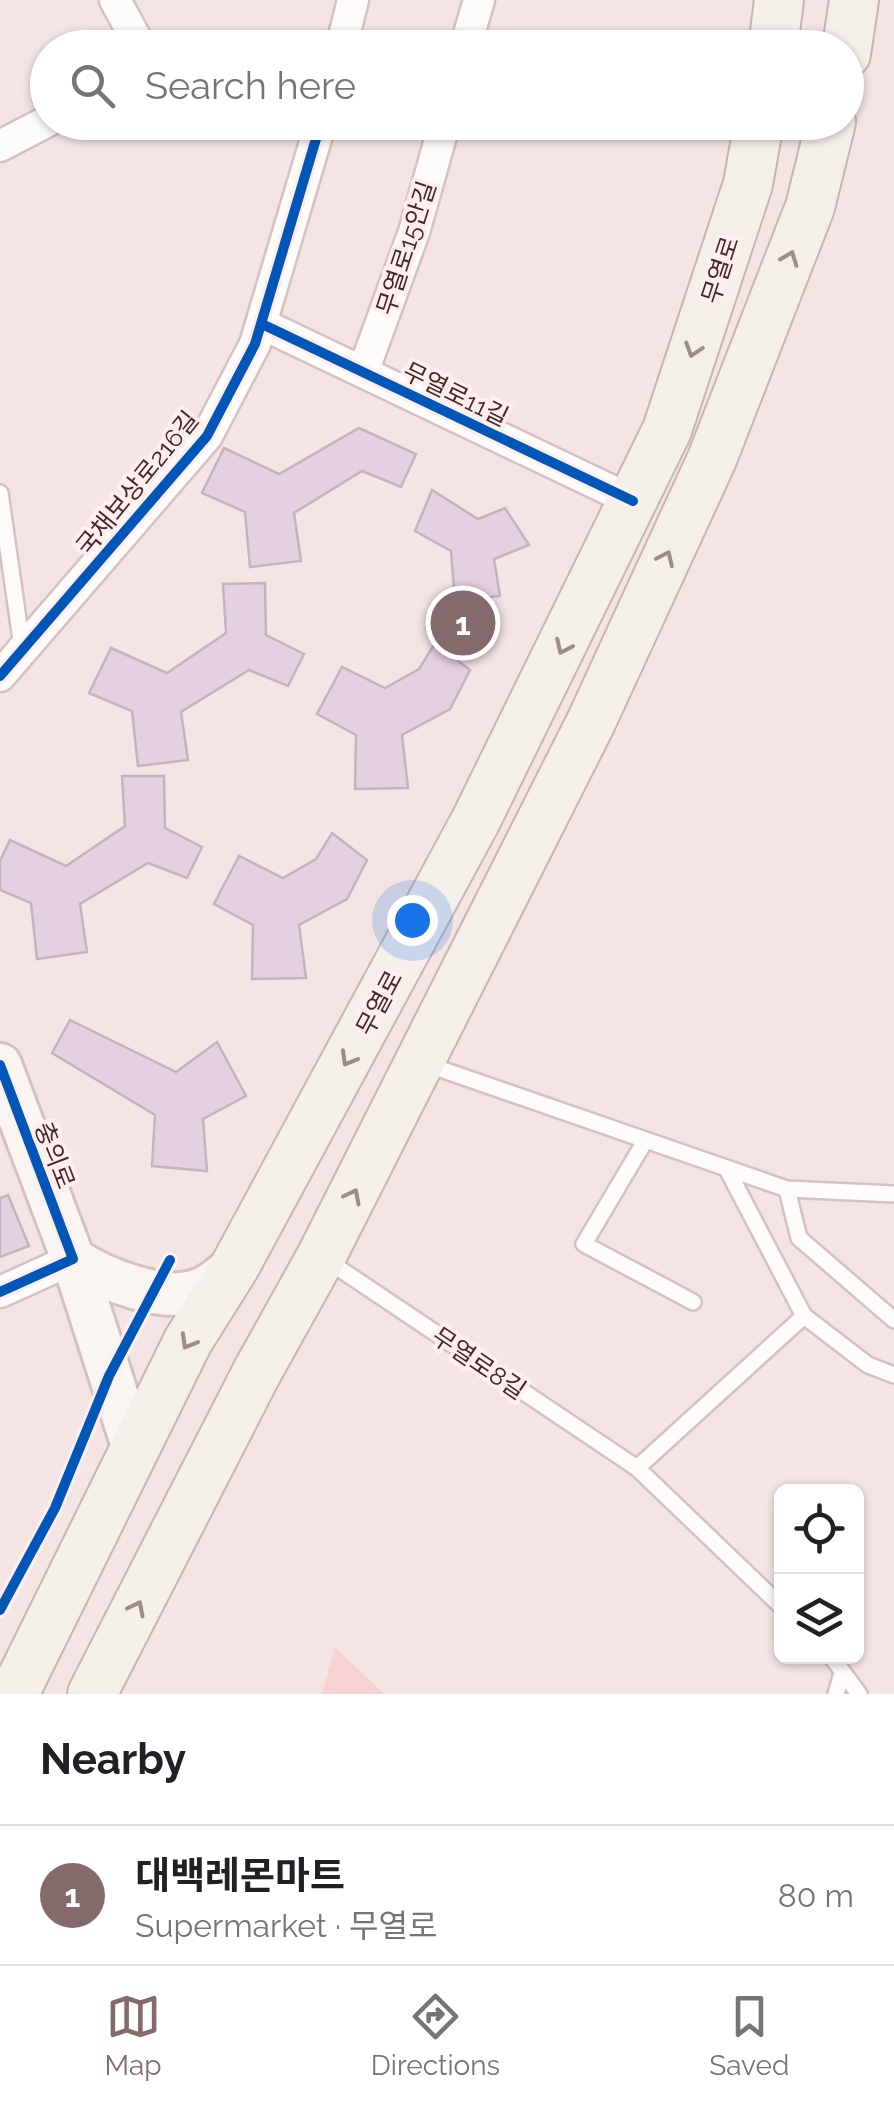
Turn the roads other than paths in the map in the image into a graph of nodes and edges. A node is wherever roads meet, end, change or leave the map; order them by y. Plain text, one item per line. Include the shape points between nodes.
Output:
1 (115, 0) edge
2 (353, 0) edge
3 (478, 0) edge
4 (778, 0) edge
5 (854, 0) edge
6 (131, 30) edge
7 (346, 30) edge
8 (470, 30) edge
9 (775, 30) edge
10 (850, 30) edge
11 (30, 130) edge
12 (316, 140) edge
13 (440, 140) edge
14 (756, 140) edge
15 (827, 140) edge
16 (0, 146) edge
17 (262, 324) junction
18 (364, 372) junction
19 (0, 492) edge
20 (632, 501) junction
21 (22, 650) junction
22 (0, 676) edge
23 (488, 797) junction
24 (507, 890) junction
25 (421, 1062) junction
26 (0, 1065) edge
27 (645, 1142) junction
28 (727, 1169) junction
29 (787, 1189) junction
30 (894, 1194) edge
31 (321, 1257) junction
32 (72, 1258) junction
33 (235, 1266) junction
34 (0, 1292) edge
35 (692, 1302) dead end
36 (804, 1316) junction
37 (894, 1320) edge
38 (894, 1375) edge
39 (133, 1446) junction
40 (637, 1468) junction
41 (774, 1599) edge
42 (836, 1664) edge
43 (842, 1673) junction
44 (14, 1694) edge
45 (92, 1694) edge
46 (836, 1694) edge
47 (859, 1694) edge

1 - 6 street
2 - 7 street
3 - 8 street
4 - 9 main road
5 - 10 main road
11 - 16 street
12 - 17 street, 국채보상로216길
13 - 18 street, 무열로15안길
14 -> 20 main road, 무열로 via 748,184 667,430
24 -> 15 main road via 712,459 810,207
17 - 18 street, 무열로11길
17 - 21 street, 국채보상로216길 via 207,436
18 - 20 street, 무열로11길
19 - 21 lane
20 -> 23 main road, 무열로
21 - 22 street, 국채보상로216길
23 - 24 main road via 517,770 527,774 530,793
23 -> 33 main road, 무열로
24 - 25 main road
25 - 27 lane
31 -> 25 main road
26 - 32 main road, 충의로
27 - 28 lane
27 - 35 lane via 584,1244
28 - 29 lane
28 - 36 lane
29 - 30 lane
29 - 37 lane via 799,1238
31 - 40 lane, 무열로8길
45 -> 31 main road
32 - 33 main road via 96,1274 152,1292 200,1291
32 - 34 street
32 - 39 main road, 충의로
33 -> 39 main road, 무열로
36 - 38 lane via 868,1365
36 - 40 lane
39 - 44 main road, 무열로
40 - 41 lane, 무열로8길
42 - 43 lane
43 - 46 lane
43 - 47 lane

